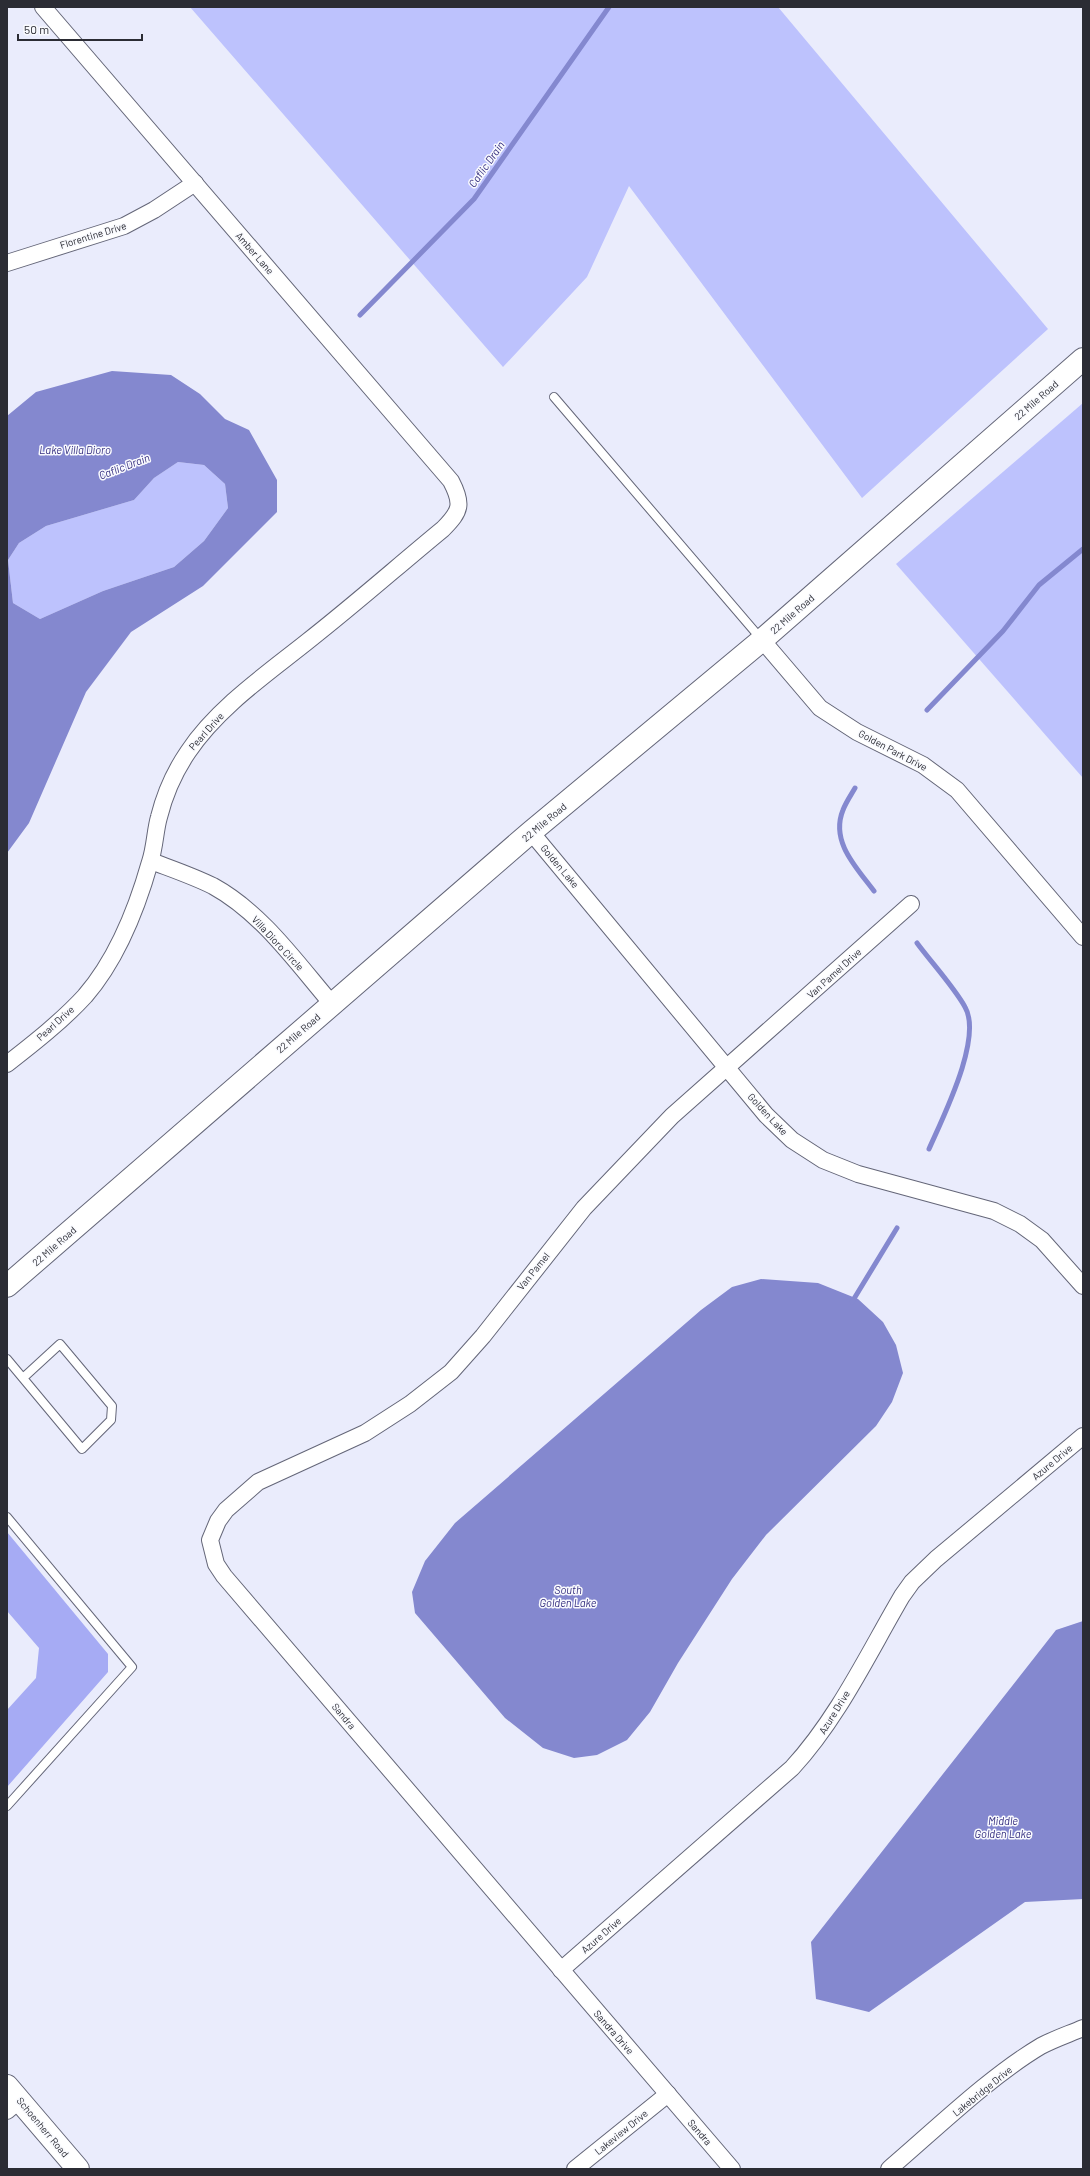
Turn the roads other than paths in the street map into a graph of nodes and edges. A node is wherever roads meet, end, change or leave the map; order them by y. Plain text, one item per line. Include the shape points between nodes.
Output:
1 (43, 7) edge
2 (195, 183) junction
3 (7, 263) edge
4 (1083, 359) edge
5 (554, 397) dead end
6 (460, 503) joint
7 (762, 640) junction
8 (531, 832) junction
9 (151, 861) junction
10 (911, 904) dead end
11 (1083, 937) edge
12 (332, 1004) junction
13 (756, 1042) joint
14 (7, 1064) edge
15 (725, 1067) junction
16 (7, 1286) edge
17 (1083, 1286) edge
18 (7, 1359) edge
19 (23, 1378) junction
20 (1083, 1436) edge
21 (288, 1468) joint
22 (7, 1517) edge
23 (7, 1806) edge
24 (561, 1970) junction
25 (1083, 2028) edge
26 (668, 2094) junction
27 (11, 2099) edge
28 (78, 2169) edge
29 (575, 2169) edge
30 (732, 2169) edge
31 (889, 2169) edge

1 - 2 street, Amber Lane
2 - 3 street, Florentine Drive via 124,226
2 - 6 street, Amber Lane via 452,481
4 - 7 street, 22 Mile Road
5 - 7 lane
6 - 9 street, Pearl Drive via 452,520 443,529 257,682 199,736 168,788 159,817
7 - 8 street, 22 Mile Road
7 - 11 street, Golden Park Drive via 820,708 858,732 923,765 958,790
8 - 12 street, 22 Mile Road
8 - 15 street, Golden Lake
9 - 12 street, Villa Dioro Circle via 207,884 234,900 271,933
9 - 14 street, Pearl Drive via 134,911 106,966 84,996
10 - 13 street, Van Pamel Drive
12 - 16 street, 22 Mile Road
13 - 15 street, Van Pamel
15 - 17 street, Golden Lake via 766,1115 792,1140 823,1160 858,1174 994,1211 1020,1224 1042,1240
15 - 21 street, Van Pamel via 672,1116 584,1208 483,1336 451,1372 410,1404 365,1433
18 - 19 lane
19 - 19 lane via 82,1448 111,1420 112,1406 60,1344
20 - 24 street, Azure Drive via 912,1582 829,1722 812,1747 792,1768
21 - 24 street, Sandra via 258,1482 226,1510 210,1540 216,1564
22 - 23 lane via 132,1667
24 - 26 street, Sandra Drive
25 - 31 street, Lakebridge Drive via 1041,2046 1018,2062
26 - 29 street, Lakeview Drive
26 - 30 street, Sandra
27 - 28 street, Schoenherr Road

